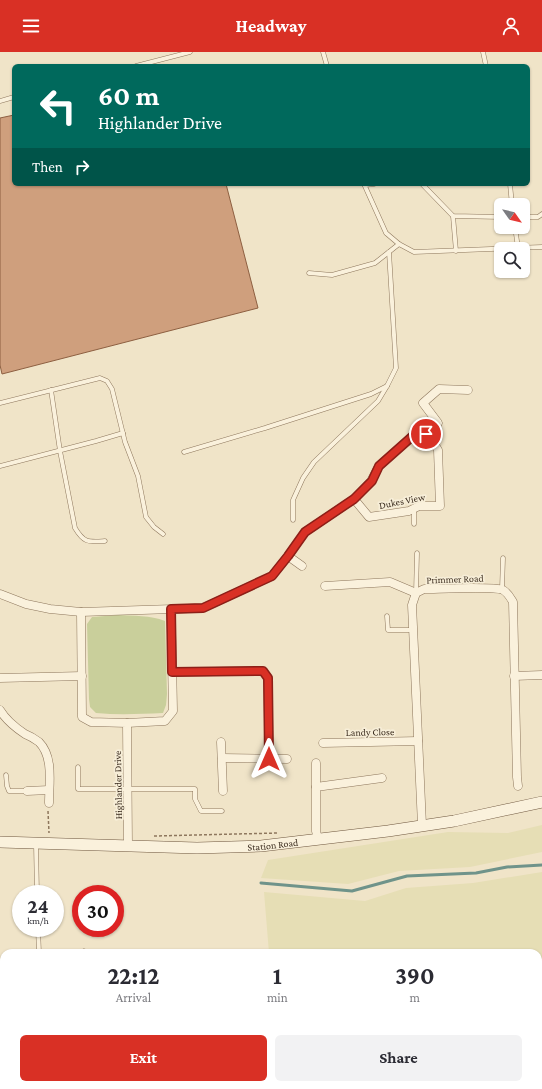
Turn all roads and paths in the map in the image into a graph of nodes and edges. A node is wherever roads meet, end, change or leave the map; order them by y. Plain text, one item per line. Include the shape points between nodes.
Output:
1 (190, 52) edge
2 (323, 52) edge
3 (483, 52) edge
4 (144, 64) edge
5 (326, 64) edge
6 (486, 64) edge
7 (12, 98) edge
8 (0, 101) edge
9 (365, 186) edge
10 (424, 186) edge
11 (510, 186) edge
12 (511, 198) edge
13 (542, 214) edge
14 (452, 216) junction
15 (494, 217) edge
16 (530, 217) edge
17 (399, 244) junction
18 (542, 247) edge
19 (530, 248) edge
20 (494, 249) edge
21 (456, 251) junction
22 (388, 252) junction
23 (309, 273) dead end
24 (387, 386) junction
25 (51, 390) junction
26 (468, 390) dead end
27 (0, 403) edge
28 (123, 433) junction
29 (430, 437) junction
30 (60, 451) junction
31 (184, 452) dead end
32 (0, 466) edge
33 (354, 499) junction
34 (414, 509) junction
35 (293, 520) dead end
36 (414, 524) dead end
37 (163, 534) dead end
38 (105, 541) dead end
39 (417, 553) dead end
40 (288, 556) junction
41 (503, 558) dead end
42 (302, 566) dead end
43 (325, 586) dead end
44 (502, 589) junction
45 (416, 593) junction
46 (0, 594) edge
47 (171, 609) junction
48 (81, 612) junction
49 (387, 616) dead end
50 (413, 630) junction
51 (172, 672) junction
52 (542, 675) edge
53 (82, 676) junction
54 (514, 676) junction
55 (0, 678) edge
56 (0, 710) edge
57 (127, 723) junction
58 (418, 741) junction
59 (221, 742) dead end
60 (323, 743) dead end
61 (222, 758) junction
62 (269, 759) junction
63 (287, 759) dead end
64 (316, 763) dead end
65 (78, 767) dead end
66 (6, 775) dead end
67 (382, 778) dead end
68 (518, 786) dead end
69 (316, 787) junction
70 (128, 789) junction
71 (27, 790) joint
72 (49, 790) junction
73 (223, 790) dead end
74 (542, 802) edge
75 (49, 803) joint
76 (222, 811) dead end
77 (422, 825) junction
78 (282, 832) dead end
79 (49, 835) dead end
80 (149, 836) dead end
81 (318, 839) junction
82 (0, 842) edge
83 (36, 844) junction
84 (128, 846) junction
85 (37, 885) edge
86 (38, 937) edge
87 (39, 949) edge

1 - 4 lane
2 - 5 lane
3 - 6 lane
7 - 8 lane
9 - 17 lane via 386,233
10 - 14 lane
11 - 12 lane
13 - 16 lane
14 - 15 lane
14 - 21 lane
17 - 21 lane via 414,252
17 - 22 lane
18 - 19 lane
20 - 21 lane
22 - 23 lane via 375,263 332,275
22 - 24 lane via 396,368
24 - 31 lane via 341,404
24 - 35 lane via 378,400 314,462 293,500
25 - 27 lane
25 - 28 lane via 100,378 107,381 112,389
25 - 30 lane
26 - 29 street via 439,389 423,403 438,423
28 - 30 lane
28 - 37 lane via 138,476 146,517
29 - 33 street via 426,434 415,434 379,466 372,481
29 - 34 street, Dukes View via 438,450 440,506 419,506
30 - 32 lane
30 - 38 lane via 75,528 81,538 89,542
33 - 34 street, Dukes View via 369,517
33 - 40 street via 305,532
34 - 36 lane
39 - 45 lane
40 - 42 street
40 - 47 street via 272,576 203,608
41 - 44 lane
43 - 45 street via 390,582
44 - 45 street, Primmer Road via 424,589
44 - 54 street via 512,602
45 - 50 street, Primmer Road via 412,605
46 - 48 street via 26,604
47 - 48 street
47 - 51 street
48 - 53 street
49 - 50 lane via 388,630
50 - 58 street, Primmer Road
51 - 57 street via 173,711 165,721
51 - 62 street via 263,671 268,678
52 - 54 street
53 - 55 street
53 - 57 street via 82,717 91,722
54 - 68 street
56 - 72 street via 20,731 39,743 47,757
57 - 70 street, Highlander Drive
58 - 60 street, Landy Close
58 - 77 street, Primmer Road
59 - 61 street
61 - 62 street
61 - 73 street
62 - 63 street
64 - 69 street
65 - 70 lane via 78,789
66 - 71 lane via 6,786 9,791
67 - 69 street
69 - 81 street
70 - 76 lane via 195,789 195,799 201,811
70 - 84 street, Highlander Drive
71 - 72 street
72 - 75 street
74 - 77 street, Station Road via 464,819
75 - 79 path
77 - 81 street, Station Road
78 - 80 path
81 - 84 street, Station Road via 261,846 214,848
82 - 83 street, Station Road
83 - 84 street, Station Road
83 - 85 lane
86 - 87 lane

